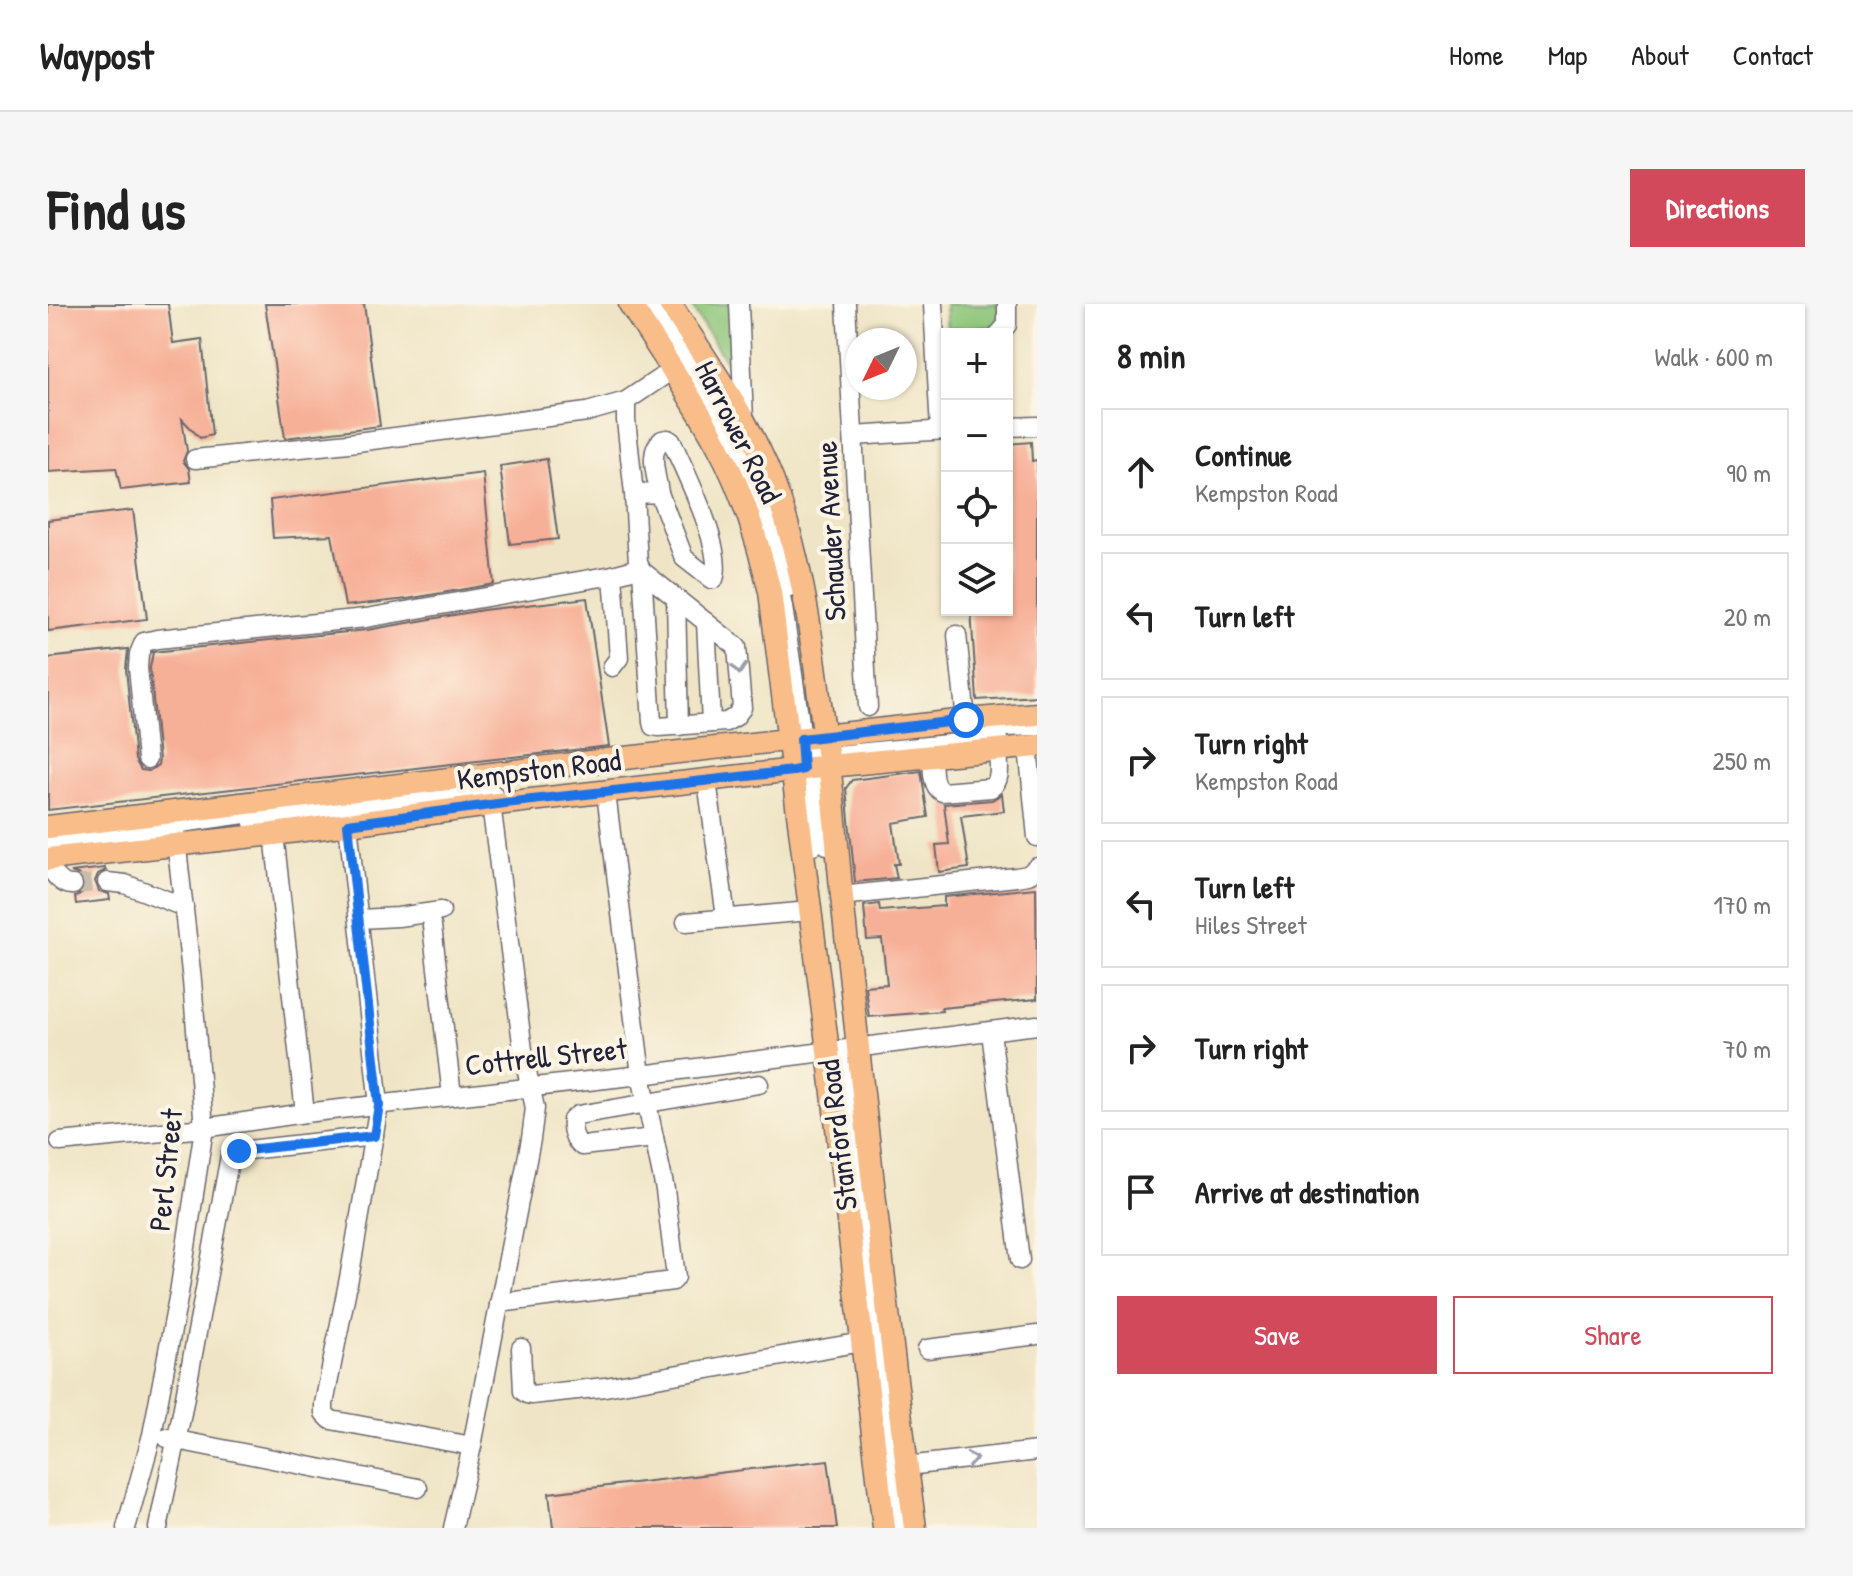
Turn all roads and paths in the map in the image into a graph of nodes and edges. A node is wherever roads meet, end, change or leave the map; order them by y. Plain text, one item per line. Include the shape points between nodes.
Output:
1 (630, 304) edge
2 (642, 304) edge
3 (651, 304) edge
4 (670, 304) edge
5 (739, 304) edge
6 (846, 304) edge
7 (933, 304) edge
8 (1007, 304) edge
9 (1004, 328) edge
10 (941, 338) edge
11 (684, 361) junction
12 (626, 401) junction
13 (744, 420) junction
14 (1037, 426) edge
15 (1013, 427) edge
16 (941, 430) edge
17 (854, 436) junction
18 (195, 459) dead end
19 (659, 493) junction
20 (634, 494) junction
21 (644, 572) junction
22 (613, 575) junction
23 (676, 599) junction
24 (706, 622) junction
25 (811, 632) junction
26 (957, 635) dead end
27 (612, 667) dead end
28 (868, 707) dead end
29 (1037, 714) edge
30 (966, 720) junction
31 (711, 723) junction
32 (679, 726) junction
33 (858, 732) junction
34 (1035, 739) edge
35 (998, 749) junction
36 (809, 753) junction
37 (932, 756) junction
38 (147, 759) dead end
39 (707, 781) junction
40 (606, 793) junction
41 (491, 804) junction
42 (348, 824) junction
43 (48, 827) edge
44 (175, 829) junction
45 (274, 834) junction
46 (1037, 837) edge
47 (48, 841) edge
48 (48, 851) edge
49 (109, 853) junction
50 (48, 862) edge
51 (1037, 867) edge
52 (73, 885) dead end
53 (841, 896) junction
54 (184, 907) junction
55 (810, 911) junction
56 (726, 917) junction
57 (359, 919) junction
58 (686, 922) dead end
59 (1037, 1025) edge
60 (991, 1032) junction
61 (844, 1049) junction
62 (641, 1075) junction
63 (759, 1084) dead end
64 (531, 1086) junction
65 (452, 1096) junction
66 (379, 1105) junction
67 (647, 1105) junction
68 (305, 1113) junction
69 (204, 1128) junction
70 (374, 1136) junction
71 (654, 1138) junction
72 (60, 1142) dead end
73 (1020, 1260) dead end
74 (499, 1303) junction
75 (1037, 1335) edge
76 (862, 1342) junction
77 (521, 1348) dead end
78 (927, 1349) dead end
79 (152, 1435) junction
80 (176, 1441) junction
81 (472, 1446) junction
82 (1037, 1451) edge
83 (907, 1466) junction
84 (418, 1488) dead end
85 (131, 1527) edge
86 (158, 1528) edge
87 (453, 1528) edge
88 (884, 1528) edge
89 (896, 1528) edge
90 (906, 1528) edge
91 (915, 1528) edge

1 - 11 main road, Harrower Road
2 - 11 street
3 - 11 street
4 - 11 main road, Harrower Road
5 - 13 street
6 - 17 street, Schauder Avenue
7 - 10 street
8 - 9 street
11 - 12 street
11 - 13 main road, Harrower Road
11 - 36 main road, Harrower Road via 753,527
12 - 18 street via 572,415
12 - 20 street
13 - 25 main road, Harrower Road via 785,518
14 - 15 street
16 - 17 street
17 - 28 street, Schauder Avenue
19 - 19 street via 684,558 714,579 711,540 668,439 654,450
19 - 20 street
20 - 21 street
21 - 22 street
21 - 23 street
21 - 32 street via 652,722
22 - 27 street via 619,658
22 - 38 street via 366,618 144,642 138,668
23 - 24 street
23 - 32 street
24 - 31 street
24 -> 31 street via 737,647 742,708 726,722
25 - 33 main road via 822,649 836,721
25 - 36 main road, Harrower Road
26 - 30 street
29 - 30 main road, Kempston Road
30 - 33 main road, Kempston Road
31 - 32 street
33 - 36 main road, Kempston Road
34 - 35 main road, Kempston Road
34 - 36 street via 959,729
34 - 46 street
35 - 37 main road, Kempston Road
35 - 37 street via 998,780 991,788 936,789
36 - 37 main road, Kempston Road
36 - 39 main road, Kempston Road
36 - 44 main road, Kempston Road
36 - 53 main road, Stanford Road
36 - 55 main road, Stanford Road
36 - 61 street
39 - 40 main road, Kempston Road
39 - 56 street
40 - 41 main road, Kempston Road
40 - 62 street
41 - 42 main road, Kempston Road
41 - 64 street
42 - 45 main road, Kempston Road
42 - 57 street
43 - 44 main road, Kempston Road
44 - 45 main road, Kempston Road
44 - 47 street
44 - 48 street
44 - 49 main road, Kempston Road
44 - 54 street, Perl Street
45 - 68 street
49 - 50 main road, Kempston Road
49 - 54 street via 111,882
50 - 52 street via 62,882
51 - 53 street via 1028,875
53 - 61 main road, Stanford Road
54 - 69 street, Perl Street
55 - 56 street
55 - 61 main road, Stanford Road
56 - 58 street
57 - 65 street via 436,918
57 - 66 street
59 - 60 street, Cottrell Street
60 - 61 street, Cottrell Street
60 - 73 street
61 - 62 street, Cottrell Street
61 - 76 main road, Stanford Road
61 - 83 main road, Stanford Road
61 - 89 street
61 - 90 street
62 - 64 street, Cottrell Street
62 - 67 street
63 - 67 street
64 - 65 street, Cottrell Street
64 - 74 street via 531,1139
65 - 66 street, Cottrell Street
66 - 68 street, Cottrell Street
66 - 70 street
67 - 71 street
67 - 71 street via 578,1115 571,1125 582,1146
68 - 69 street, Cottrell Street
69 - 72 street, Cottrell Street
69 - 79 street, Perl Street
70 - 80 street via 230,1156
70 - 81 street via 324,1413 331,1420
71 - 74 street via 675,1280
74 - 81 street
75 - 78 street
76 - 77 street via 531,1395 523,1391
76 - 88 main road, Stanford Road
79 - 80 street
79 - 85 street, Perl Street
80 - 84 street
80 - 86 street
81 - 87 street
83 -> 82 street
83 - 91 main road, Stanford Road

